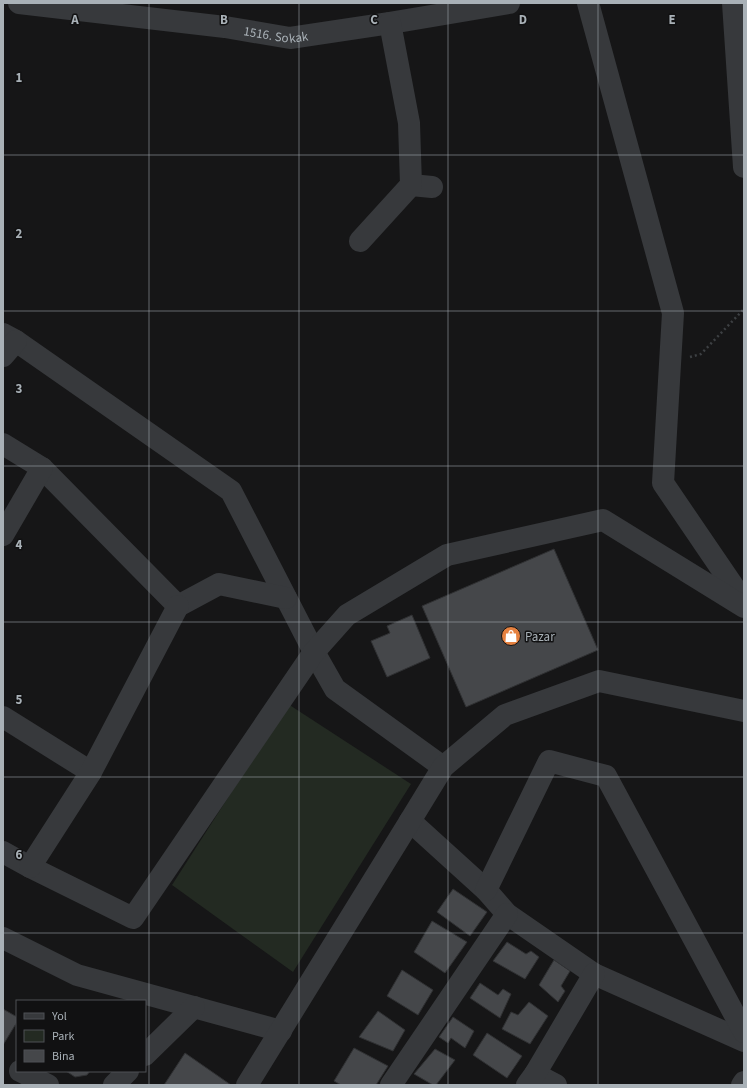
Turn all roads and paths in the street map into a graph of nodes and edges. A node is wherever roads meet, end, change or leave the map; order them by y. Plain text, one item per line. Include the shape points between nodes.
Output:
1 (19, 3) edge
2 (509, 3) edge
3 (588, 3) edge
4 (733, 3) edge
5 (178, 12) edge
6 (390, 23) junction
7 (744, 167) edge
8 (411, 184) junction
9 (432, 187) dead end
10 (360, 241) dead end
11 (744, 309) edge
12 (7, 343) edge
13 (670, 363) junction
14 (3, 444) edge
15 (42, 468) junction
16 (3, 535) edge
17 (286, 598) junction
18 (744, 602) edge
19 (178, 606) junction
20 (744, 607) edge
21 (314, 652) junction
22 (744, 711) edge
23 (3, 716) edge
24 (442, 767) junction
25 (91, 772) junction
26 (410, 821) junction
27 (3, 852) edge
28 (30, 867) junction
29 (486, 890) junction
30 (507, 914) junction
31 (3, 938) edge
32 (594, 974) junction
33 (194, 1007) junction
34 (281, 1031) junction
35 (744, 1032) edge
36 (744, 1041) edge
37 (146, 1054) edge
38 (3, 1063) edge
39 (16, 1069) edge
40 (22, 1072) edge
41 (127, 1072) edge
42 (531, 1079) edge
43 (744, 1082) edge
44 (48, 1085) edge
45 (114, 1085) edge
46 (247, 1085) edge
47 (391, 1085) edge
48 (556, 1085) edge
49 (742, 1085) edge

1 - 5 street, 1516. Sokak
2 - 6 street, 1516. Sokak
3 - 13 street via 673,313
4 - 7 street
5 - 6 street, 1516. Sokak via 225,27 290,38
6 - 8 street via 409,123
8 - 9 street
8 - 10 street
11 - 13 path via 701,354
12 - 17 street via 231,491
13 - 18 street via 662,483
14 - 15 street
15 - 16 street
15 - 19 street
17 - 19 street via 219,584
17 - 21 street
19 - 25 street
20 - 21 street via 603,520 447,555 346,615
21 - 24 street via 335,690
21 - 28 street via 133,918
22 - 24 street via 599,682 505,714
23 - 25 street
24 - 26 street
25 - 28 street
26 - 29 street
26 - 34 street
27 - 28 street
29 - 30 street
29 - 35 street via 549,761 606,776
30 - 32 street
30 - 47 street
31 - 33 street via 77,975
32 - 36 street
32 - 42 street
33 - 34 street
33 - 37 street
34 - 46 street
38 - 39 street
40 - 44 street
41 - 45 street
42 - 48 street
43 - 49 street

